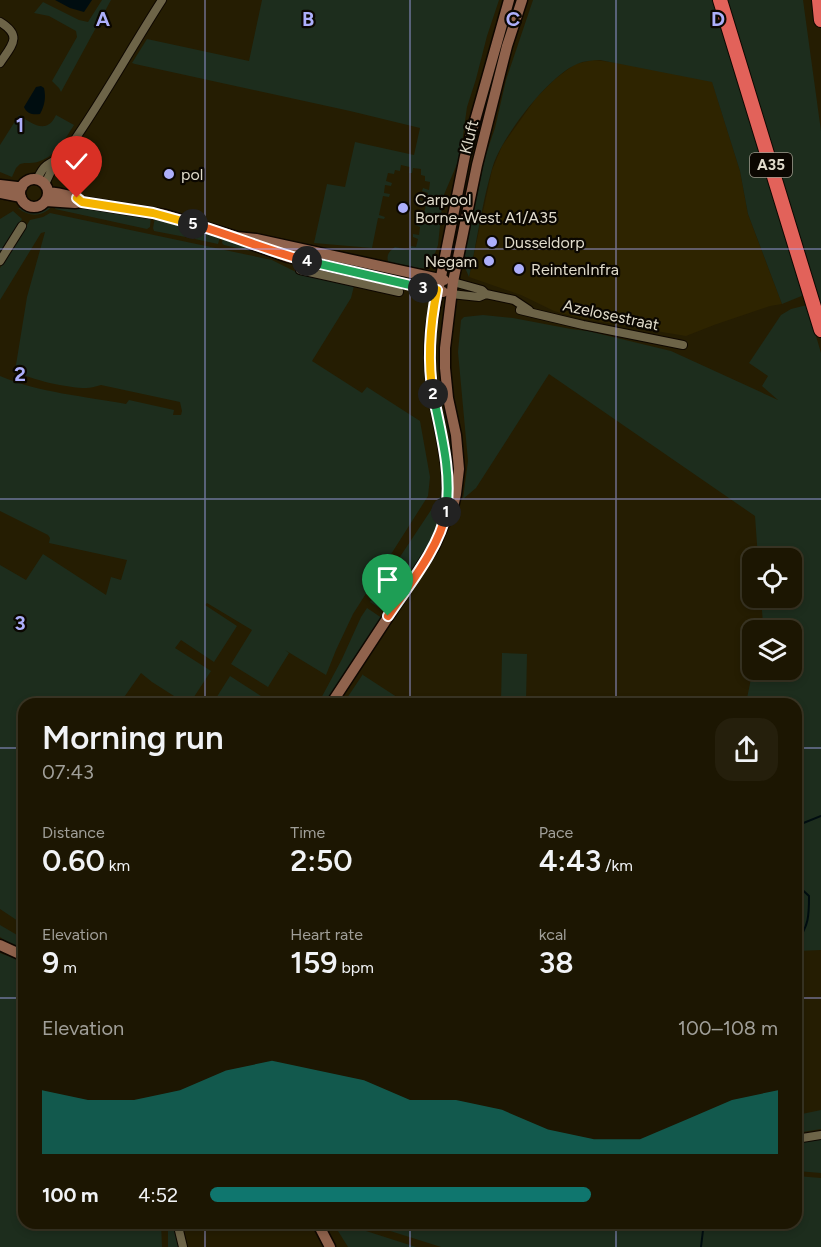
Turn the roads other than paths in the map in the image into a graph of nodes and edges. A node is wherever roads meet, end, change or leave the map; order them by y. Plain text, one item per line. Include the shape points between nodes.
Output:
1 (162, 0) edge
2 (509, 0) edge
3 (522, 0) edge
4 (720, 0) edge
5 (819, 0) edge
6 (821, 20) edge
7 (0, 21) edge
8 (0, 63) edge
9 (0, 185) edge
10 (44, 189) junction
11 (22, 192) junction
12 (0, 193) edge
13 (22, 226) dead end
14 (302, 255) junction
15 (0, 261) edge
16 (378, 272) junction
17 (440, 279) junction
18 (452, 288) junction
19 (437, 290) junction
20 (399, 292) dead end
21 (520, 310) dead end
22 (534, 314) junction
23 (821, 330) edge
24 (683, 345) dead end
25 (444, 524) junction
26 (335, 698) edge
27 (0, 945) edge
28 (18, 953) edge
29 (821, 1135) edge
30 (802, 1138) edge
31 (179, 1229) edge
32 (320, 1229) edge
33 (183, 1247) edge
34 (330, 1247) edge

1 - 10 street via 76,137 53,163
2 - 17 main road, Kluft via 465,156
3 - 18 main road, Kluft via 477,165
4 - 23 highway, A35
5 - 6 highway
7 - 8 street via 14,37
9 - 11 main road
10 - 11 main road via 28,181
10 - 11 main road via 39,206 31,207 24,202
10 - 14 main road, Azelosestraat via 82,202 165,215
11 - 12 main road
13 - 15 street
14 - 16 main road, Azelosestraat
14 - 20 street, Azelosestraat via 300,270
16 - 17 main road, Azelosestraat
16 - 19 main road, Azelosestraat
17 - 18 main road, Azelosestraat
17 - 19 main road, Kluft
18 - 19 main road, Azelosestraat
18 - 22 street, Azelosestraat via 482,290 514,300
18 - 25 main road, Kluft via 445,368 459,469 452,511
19 - 25 main road, Kluft via 429,349 449,486
21 - 22 street, Azelosestraat
22 - 24 street, Azelosestraat
25 - 26 main road, Kluft via 434,547
27 - 28 main road
29 - 30 street
31 - 33 street
32 - 34 main road

